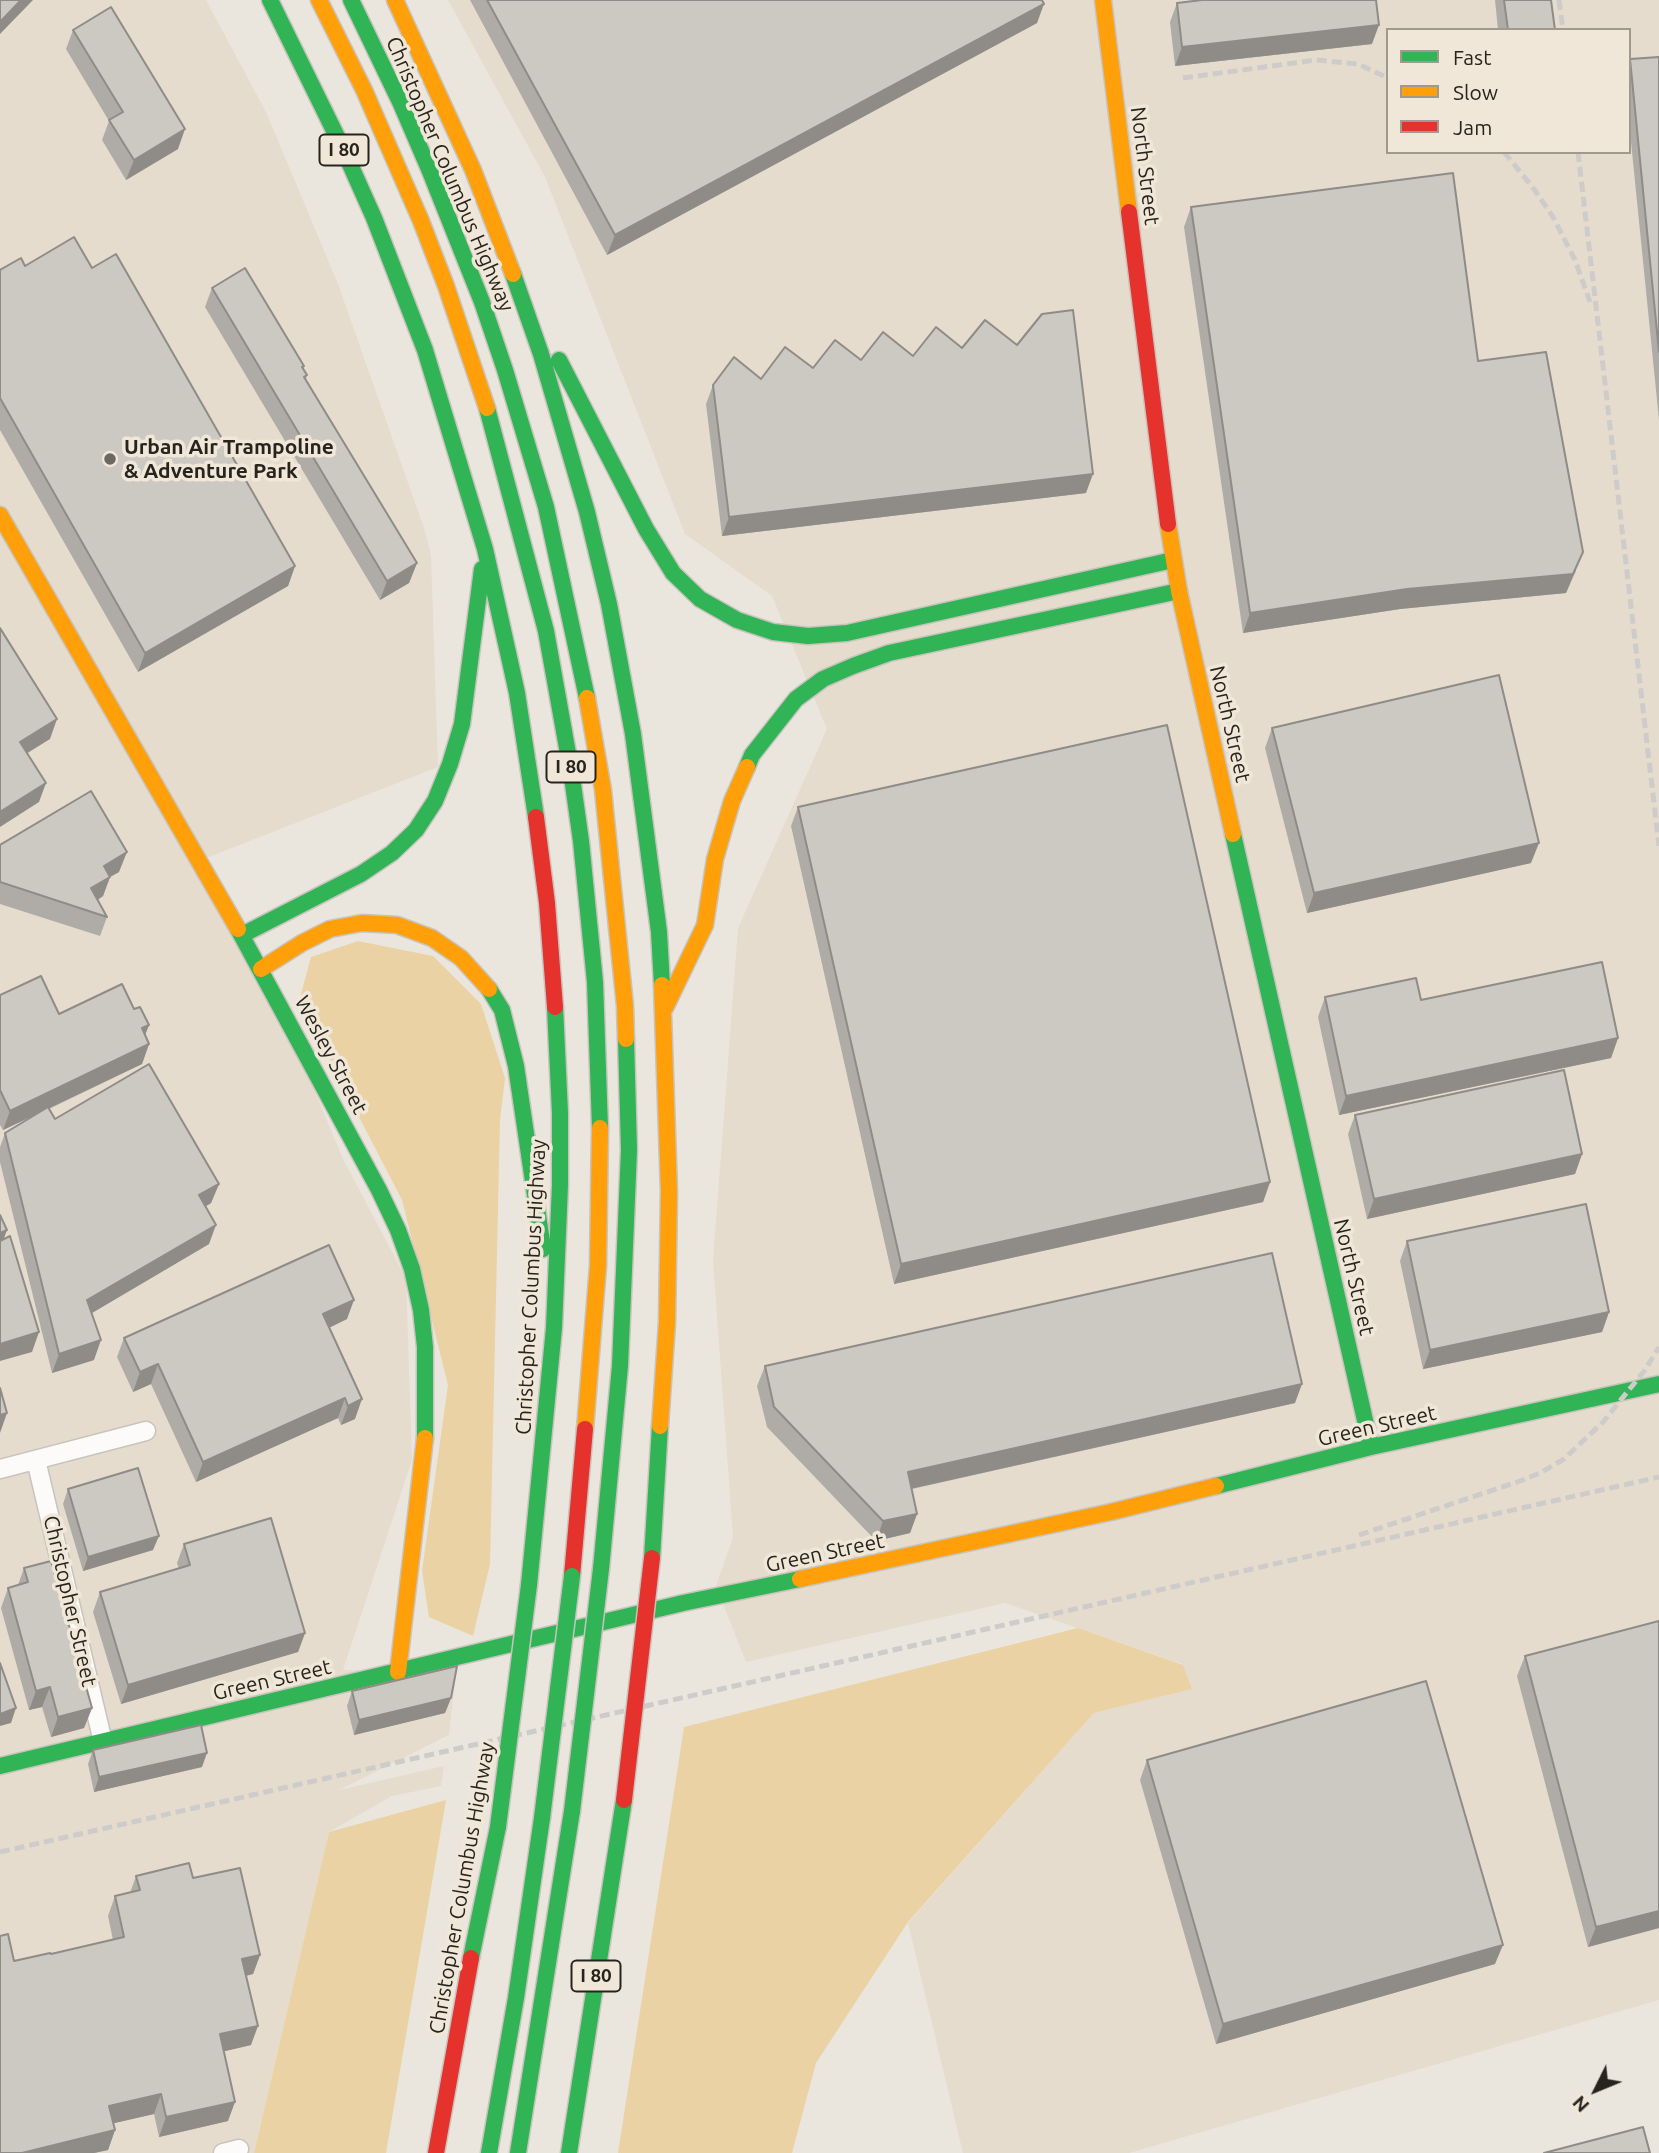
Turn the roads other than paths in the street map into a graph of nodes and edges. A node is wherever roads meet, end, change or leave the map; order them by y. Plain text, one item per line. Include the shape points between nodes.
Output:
1 (270, 0) edge
2 (318, 0) edge
3 (351, 0) edge
4 (395, 0) edge
5 (1103, 0) edge
6 (508, 259) junction
7 (0, 515) edge
8 (485, 549) junction
9 (1173, 560) junction
10 (1179, 591) junction
11 (242, 935) junction
12 (261, 969) junction
13 (664, 1010) junction
14 (554, 1328) junction
15 (1659, 1384) edge
16 (146, 1432) dead end
17 (1371, 1447) junction
18 (36, 1460) junction
19 (0, 1469) edge
20 (398, 1672) junction
21 (103, 1742) junction
22 (0, 1766) edge
23 (436, 2153) edge
24 (489, 2153) edge
25 (518, 2153) edge
26 (569, 2153) edge

1 - 8 main road, Christopher Columbus Highway / I 80 via 345,153 400,284 447,418
2 - 24 main road, I 80, bridge via 364,90 421,221 492,422 546,631 582,841 595,982 600,1124 594,1337 572,1576 542,1818
3 - 25 main road, Christopher Columbus Highway / I 80, bridge via 434,180 482,302 545,507 578,649 603,790 625,1006 629,1150 621,1354 601,1569 572,1811
4 - 6 main road, Christopher Columbus Highway / I 80 via 447,110
5 - 9 main road, North Street
6 - 9 main road via 652,540 673,573 701,599 737,620 773,632 808,636 847,633
6 - 13 main road, Christopher Columbus Highway / I 80 via 560,416 609,604 650,852
7 - 11 main road, Wesley Street
8 - 11 main road via 462,724 435,801 416,830 392,853 361,874
8 - 14 main road, Christopher Columbus Highway / I 80 via 525,739 548,914 560,1114
9 - 10 main road, North Street
10 - 13 main road via 890,653 823,680 796,699 752,754 732,800 715,859 705,925
10 - 17 main road, North Street
11 - 12 main road, Wesley Street
12 - 14 main road via 330,929 362,923 397,925 432,938 484,981 502,1010 516,1066
12 - 20 main road, Wesley Street via 398,1230 421,1310 426,1429
13 - 26 main road, Christopher Columbus Highway / I 80, bridge via 667,1323 652,1558 624,1800
14 - 23 main road, Christopher Columbus Highway / I 80, bridge via 529,1585 498,1827
15 - 17 main road, Green Street
16 - 18 street
17 - 20 main road, Green Street via 1111,1512 683,1603
18 - 19 street
18 - 21 street, Christopher Street
20 - 21 main road, Green Street
21 - 22 main road, Green Street

